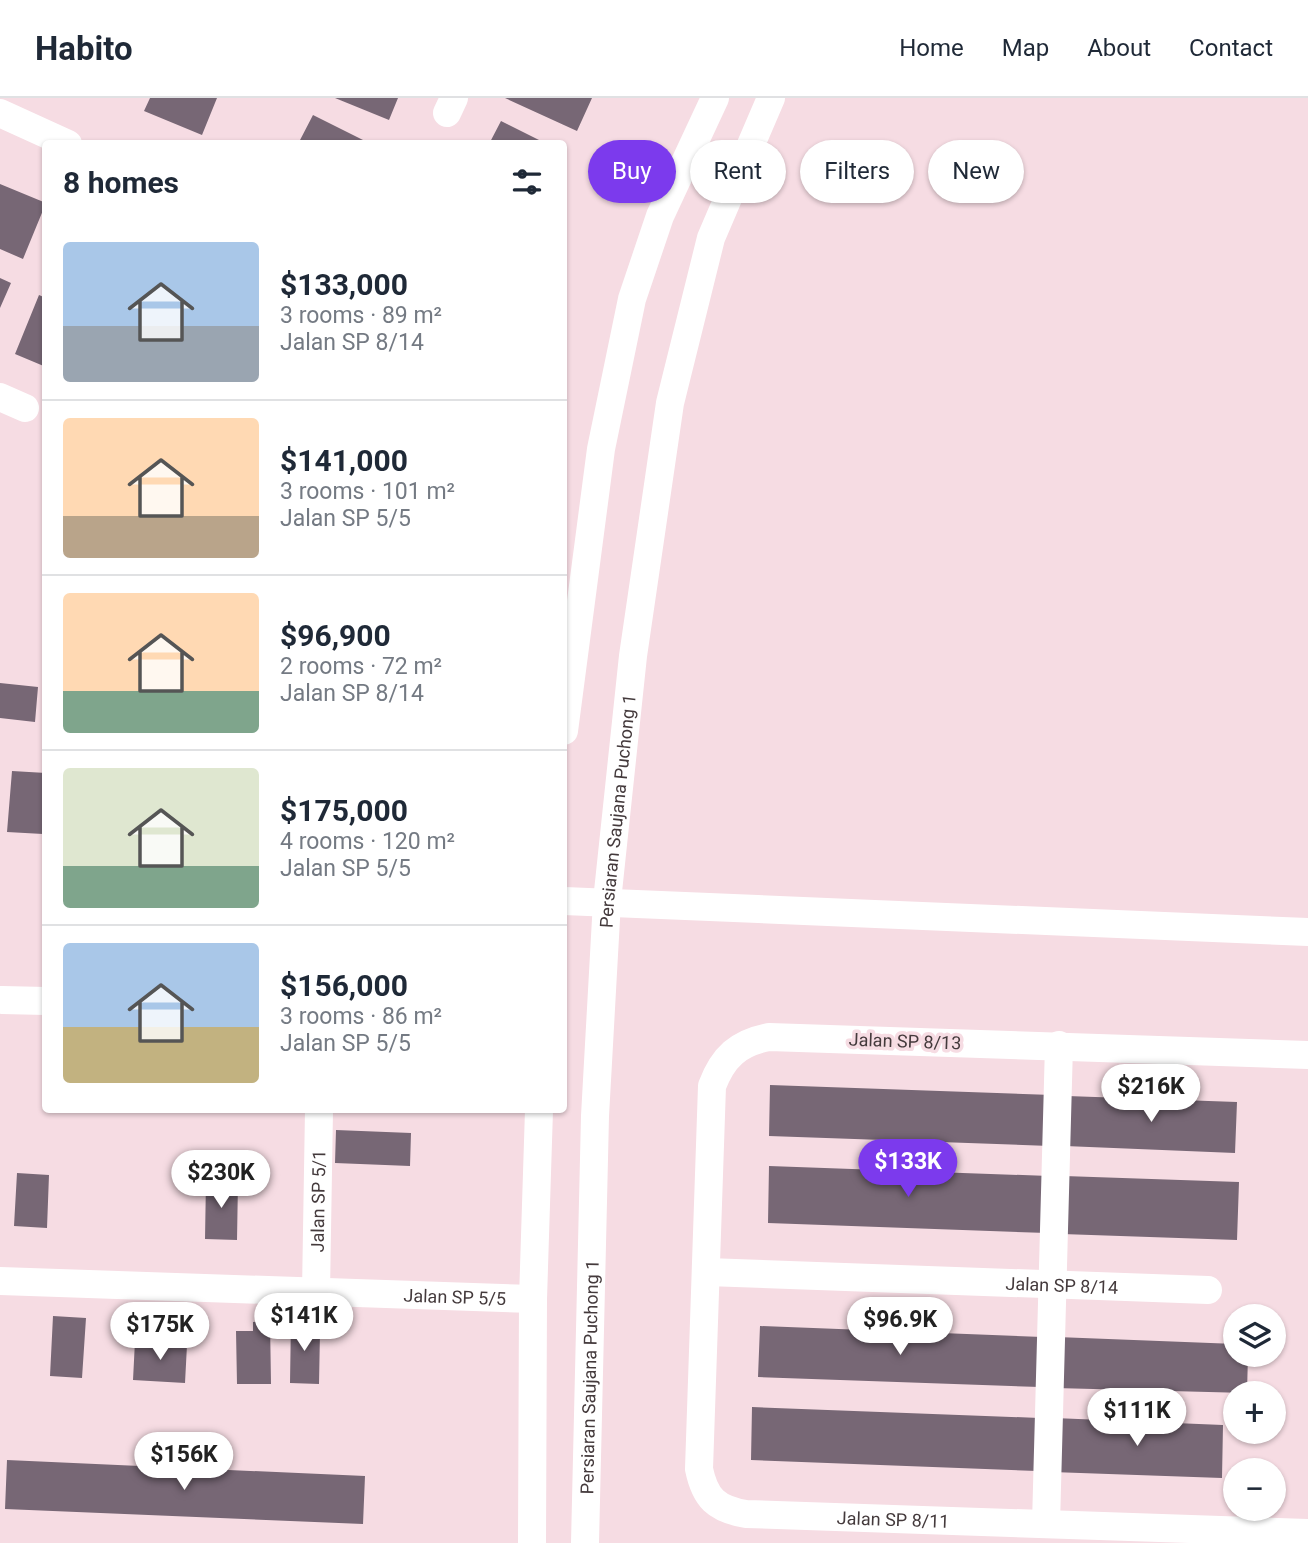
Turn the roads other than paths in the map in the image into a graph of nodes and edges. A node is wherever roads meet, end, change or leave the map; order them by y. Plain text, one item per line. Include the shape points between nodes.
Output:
1 (715, 98) edge
2 (771, 98) edge
3 (0, 113) edge
4 (59, 140) edge
5 (567, 708) edge
6 (567, 901) edge
7 (607, 901) junction
8 (1308, 932) edge
9 (2, 1000) dead end
10 (42, 1002) edge
11 (1059, 1045) junction
12 (1308, 1055) edge
13 (319, 1113) edge
14 (539, 1113) edge
15 (707, 1272) junction
16 (0, 1281) edge
17 (1052, 1284) junction
18 (1208, 1290) dead end
19 (316, 1292) junction
20 (533, 1299) junction
21 (1046, 1524) junction
22 (1308, 1533) edge
23 (532, 1543) edge
24 (585, 1543) edge

1 - 5 street via 660,216 632,299 601,449
2 - 7 street, Persiaran Saujana Puchong 1 via 711,238 670,403 633,656
3 - 4 street
6 - 7 street
7 - 8 street
7 - 24 street, Persiaran Saujana Puchong 1 via 595,1129
9 - 10 street
11 - 12 street, Jalan SP 8/13
11 - 15 street, Jalan SP 8/13 via 769,1037 749,1041 733,1051 719,1067 712,1086
11 - 17 street
13 - 19 street, Jalan SP 5/1
14 - 20 street
15 - 17 street, Jalan SP 8/14
15 - 21 street, Jalan SP 8/11 via 699,1469 711,1502 746,1514
16 - 19 street, Jalan SP 5/5
17 - 18 street, Jalan SP 8/14
17 - 21 street
19 - 20 street, Jalan SP 5/5
20 - 23 street
21 - 22 street, Jalan SP 8/11

